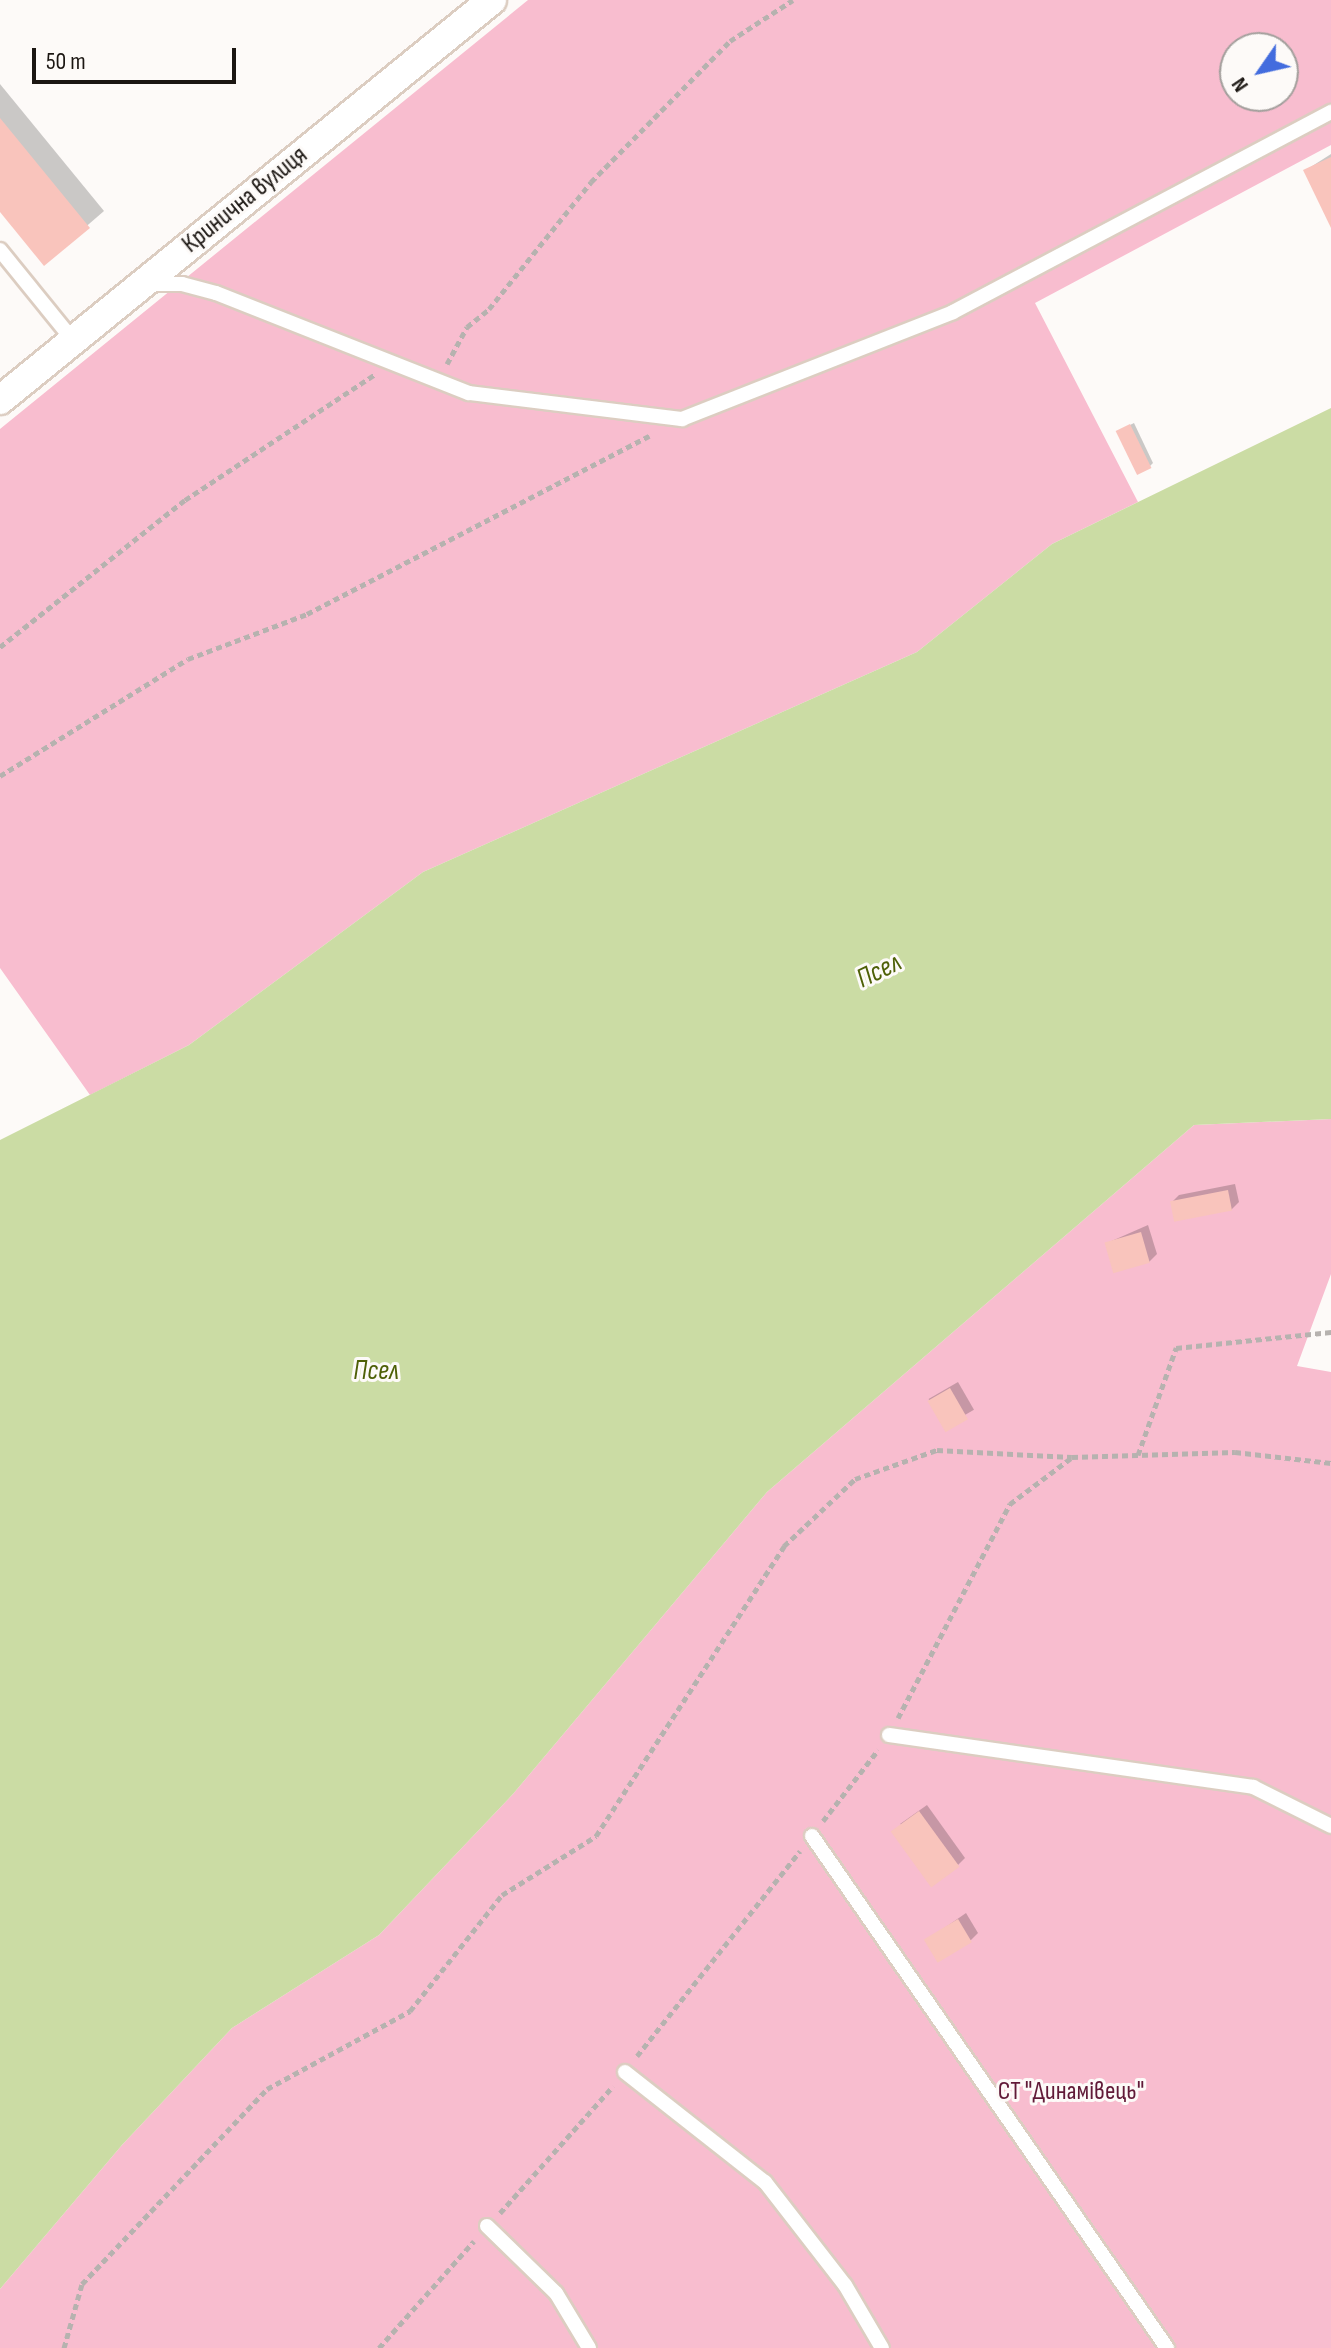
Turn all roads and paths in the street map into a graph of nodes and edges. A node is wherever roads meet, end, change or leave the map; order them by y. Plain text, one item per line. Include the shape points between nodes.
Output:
1 (492, 0) edge
2 (793, 0) edge
3 (1331, 112) edge
4 (0, 250) edge
5 (141, 284) junction
6 (73, 340) junction
7 (394, 363) junction
8 (438, 383) junction
9 (0, 400) edge
10 (682, 419) junction
11 (0, 647) edge
12 (0, 776) edge
13 (1331, 1332) edge
14 (1138, 1455) junction
15 (1072, 1457) junction
16 (1331, 1463) edge
17 (889, 1735) junction
18 (1331, 1826) edge
19 (812, 1836) junction
20 (625, 2072) junction
21 (487, 2226) junction
22 (64, 2348) edge
23 (379, 2348) edge
24 (589, 2348) edge
25 (882, 2348) edge
26 (1167, 2348) edge

1 - 5 street, Кринична вулиця
2 - 8 path via 730,41 591,182 489,309 467,327
3 - 10 lane via 953,312
4 - 6 lane
5 - 6 street, Кринична вулиця
5 - 7 lane via 182,284 216,293
6 - 9 street, Кринична вулиця
7 - 8 lane
7 - 11 path via 185,500
8 - 10 lane via 469,393
10 - 12 path via 307,614 188,659
13 - 14 path via 1176,1348
14 - 15 path
14 - 16 path via 1235,1452
15 - 17 path via 1010,1504
15 - 22 path via 937,1450 855,1479 784,1546 596,1836 502,1895 410,2011 267,2089 82,2284
17 - 18 lane via 1253,1787
17 - 19 path
19 - 20 path
19 - 26 lane
20 - 21 path
20 - 25 lane via 765,2182 845,2285
21 - 23 path
21 - 24 lane via 556,2293

